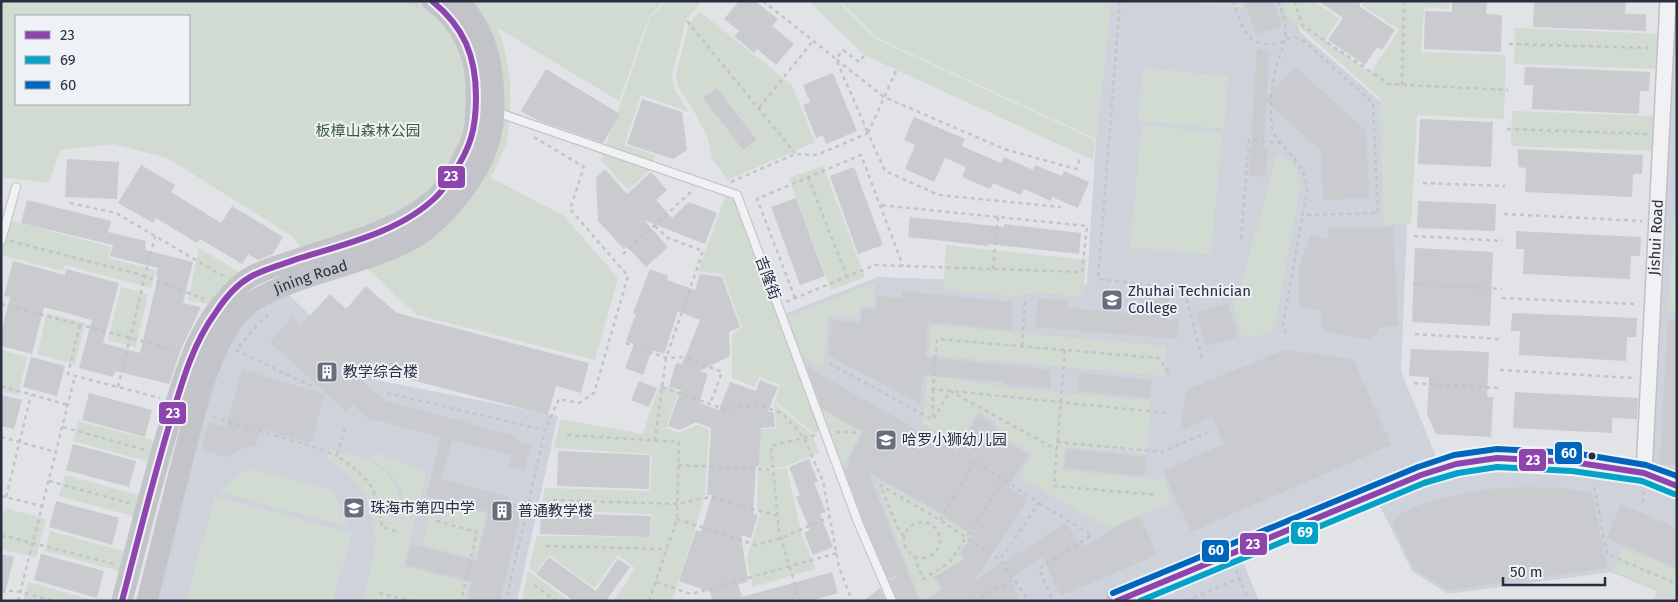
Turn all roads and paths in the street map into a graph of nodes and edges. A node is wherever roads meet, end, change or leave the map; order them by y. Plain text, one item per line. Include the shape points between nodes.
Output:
1 (409, 1) edge
2 (459, 1) edge
3 (763, 1) edge
4 (1120, 1) edge
5 (1233, 1) edge
6 (1278, 1) edge
7 (1294, 1) edge
8 (1404, 1) edge
9 (1668, 1) edge
10 (426, 5) edge
11 (687, 21) dead end
12 (1286, 40) junction
13 (813, 41) junction
14 (1509, 44) dead end
15 (1651, 48) dead end
16 (864, 56) dead end
17 (836, 59) junction
18 (896, 71) dead end
19 (1402, 85) junction
20 (1508, 90) dead end
21 (884, 97) junction
22 (759, 108) junction
23 (494, 112) junction
24 (1507, 129) dead end
25 (526, 132) dead end
26 (868, 133) junction
27 (1648, 134) dead end
28 (1281, 143) junction
29 (795, 154) junction
30 (1081, 156) dead end
31 (808, 177) junction
32 (701, 183) junction
33 (728, 183) dead end
34 (1423, 183) dead end
35 (1505, 186) dead end
36 (16, 187) dead end
37 (70, 203) dead end
38 (879, 205) junction
39 (1061, 207) dead end
40 (1504, 214) dead end
41 (1302, 215) junction
42 (998, 217) junction
43 (1642, 221) dead end
44 (654, 226) junction
45 (155, 236) junction
46 (1414, 236) dead end
47 (1, 240) edge
48 (1241, 240) dead end
49 (1503, 241) dead end
50 (624, 254) dead end
51 (903, 266) junction
52 (993, 269) junction
53 (146, 277) junction
54 (224, 277) dead end
55 (846, 277) junction
56 (1413, 284) dead end
57 (1502, 289) dead end
58 (796, 298) junction
59 (1502, 298) dead end
60 (1026, 300) dead end
61 (208, 301) dead end
62 (1, 304) edge
63 (1636, 304) dead end
64 (778, 305) junction
65 (276, 307) dead end
66 (80, 325) junction
67 (1286, 334) dead end
68 (1416, 334) dead end
69 (130, 338) junction
70 (1500, 339) dead end
71 (626, 343) dead end
72 (1022, 346) junction
73 (236, 350) junction
74 (1065, 350) junction
75 (181, 351) dead end
76 (233, 358) dead end
77 (666, 358) junction
78 (1202, 358) dead end
79 (829, 364) dead end
80 (1500, 370) dead end
81 (1170, 374) dead end
82 (75, 376) junction
83 (1634, 378) dead end
84 (1414, 383) dead end
85 (1, 386) edge
86 (118, 387) junction
87 (313, 387) dead end
88 (662, 387) junction
89 (1499, 388) dead end
90 (932, 389) junction
91 (950, 391) junction
92 (387, 393) dead end
93 (32, 394) junction
94 (161, 399) dead end
95 (1061, 402) junction
96 (710, 404) junction
97 (68, 405) junction
98 (215, 409) dead end
99 (1166, 413) dead end
100 (933, 420) junction
101 (63, 427) junction
102 (346, 428) dead end
103 (545, 430) junction
104 (1213, 430) dead end
105 (825, 432) junction
106 (859, 433) dead end
107 (567, 435) dead end
108 (1, 436) edge
109 (804, 438) junction
110 (19, 441) junction
111 (655, 441) junction
112 (1058, 442) junction
113 (1057, 450) junction
114 (56, 452) junction
115 (152, 452) dead end
116 (337, 456) junction
117 (678, 465) junction
118 (773, 470) junction
119 (1004, 480) junction
120 (49, 482) junction
121 (1647, 484) junction
122 (1677, 486) edge
123 (1594, 487) dead end
124 (1, 496) edge
125 (1158, 496) dead end
126 (6, 497) junction
127 (553, 500) dead end
128 (1039, 503) junction
129 (677, 504) junction
130 (137, 505) dead end
131 (42, 506) junction
132 (778, 516) junction
133 (830, 517) junction
134 (936, 517) junction
135 (677, 519) junction
136 (940, 520) junction
137 (436, 521) dead end
138 (931, 524) junction
139 (396, 531) dead end
140 (904, 536) junction
141 (1, 537) edge
142 (966, 537) junction
143 (781, 538) junction
144 (33, 543) junction
145 (546, 546) dead end
146 (667, 549) junction
147 (837, 553) junction
148 (1229, 554) junction
149 (914, 556) junction
150 (1000, 560) junction
151 (120, 566) dead end
152 (790, 566) junction
153 (1240, 578) junction
154 (1014, 579) junction
155 (655, 582) junction
156 (1677, 584) edge
157 (534, 585) dead end
158 (1, 590) edge
159 (21, 592) junction
160 (380, 593) dead end
161 (850, 598) dead end
162 (18, 601) edge
163 (54, 601) edge
164 (122, 601) edge
165 (147, 601) edge
166 (411, 601) edge
167 (461, 601) edge
168 (506, 601) edge
169 (556, 601) edge
170 (648, 601) edge
171 (800, 601) edge
172 (892, 601) edge
173 (974, 601) edge
174 (1029, 601) edge
175 (1053, 601) edge
176 (1116, 601) edge
177 (1186, 601) edge
178 (1249, 601) edge

1 - 10 path
2 - 23 main road, Jining Road via 477,24 488,50 494,80
3 - 13 path
4 - 78 path via 1098,280 1184,289
5 - 12 path via 1249,38 1264,44
6 - 12 path
7 - 19 path via 1303,26 1389,84
8 - 19 path
9 - 121 street, Jishui Road
10 - 164 main road, Jining Road via 452,19 471,51 477,91 475,122 473,136 462,161 437,197 419,211 395,225 246,279 225,300 204,330 182,382
11 - 22 path
12 - 28 path via 1273,82 1271,122
12 - 41 path via 1294,37 1304,41 1373,103 1378,213
13 - 17 path
13 - 22 path
14 - 15 path
16 - 17 path via 859,62 844,50
17 - 21 path
17 - 26 path
18 - 21 path
19 - 20 path
21 - 26 path
21 - 30 path via 1004,149 1076,168
22 - 29 path
23 - 32 lane, 吉隆街
23 - 165 main road, Jining Road via 490,146 474,176 453,205 432,226 387,251 256,298 236,316 222,339 199,398
24 - 27 path
25 - 103 path via 584,167 570,209 628,276 594,394 579,403 559,399
26 - 29 path via 817,155
26 - 39 path via 885,171 938,195
28 - 41 path via 1302,169 1306,182
28 - 48 path via 1250,140
29 - 33 path
31 - 38 path via 860,154
31 - 55 path
31 - 58 path via 757,199
32 - 44 path
32 - 64 lane, 吉隆街 via 737,195
34 - 35 path
36 - 47 lane
37 - 45 path via 116,213
38 - 42 path
38 - 51 path
40 - 43 path
41 - 67 path via 1283,324
42 - 52 path
42 - 52 path via 1087,226 1082,272
44 - 50 path
44 - 77 path via 668,238 703,251
45 - 53 path
45 - 54 path
46 - 49 path
47 - 53 path
51 - 52 path
51 - 55 path via 875,265
53 - 61 path
53 - 69 path
55 - 58 path
56 - 57 path
58 - 64 path
59 - 63 path
60 - 72 path
62 - 66 path
64 - 105 lane, 吉隆街
65 - 73 path
66 - 69 path
66 - 82 path via 68,374
68 - 70 path
69 - 75 path
69 - 86 path
71 - 77 path
72 - 74 path
72 - 90 path via 937,339
73 - 76 path
73 - 87 path
74 - 81 path via 1158,358
74 - 95 path
77 - 88 path
77 - 96 path via 684,357 722,372
79 - 100 path
80 - 83 path
82 - 86 path
82 - 97 path
84 - 89 path
85 - 93 path
86 - 94 path
88 - 96 path
88 - 111 path
90 - 91 path
90 - 100 path
91 - 95 path
91 - 100 path
91 - 113 path
92 - 103 path
93 - 97 path
93 - 110 path
95 - 99 path
95 - 112 path
96 - 109 path via 724,409 760,405 783,414
97 - 101 path
98 - 116 path via 212,418
101 - 114 path
101 - 115 path
102 - 116 path
103 - 168 path
104 - 112 path via 1162,452
105 - 106 path
105 - 109 path
105 - 172 lane, 吉隆街
107 - 111 path
108 - 110 path
109 - 118 path via 771,446
109 - 133 path via 823,481
110 - 114 path
110 - 126 path
111 - 117 path via 679,442
112 - 113 path
113 - 125 path via 1054,486
114 - 120 path
116 - 139 path via 359,471 374,489 382,527
117 - 118 path
117 - 129 path
118 - 132 path
119 - 128 path
119 - 136 path via 975,461
119 - 142 path
120 - 130 path
120 - 131 path
121 - 122 main road
121 - 148 main road via 1573,462 1497,458 1456,464 1421,475
123 - 156 path via 1607,554
124 - 126 path
126 - 131 path
127 - 129 path
128 - 150 path
128 - 175 path via 1092,535 1039,569
129 - 132 path via 710,497
129 - 135 path
131 - 144 path
132 - 143 path
133 - 143 path
133 - 147 path
134 - 136 path
134 - 138 path
134 - 140 path via 880,485
135 - 143 path via 756,545
135 - 146 path
136 - 142 path
137 - 167 path via 478,532
138 - 140 path via 915,522
138 - 149 path via 940,535 939,547 926,558
140 - 149 path via 905,548
141 - 144 path
142 - 149 path via 949,563 923,578
142 - 150 path
143 - 152 path
144 - 151 path
144 - 159 path
145 - 146 path
146 - 155 path
147 - 152 path
147 - 161 path
148 - 153 path
148 - 176 main road
150 - 154 path
152 - 155 path via 691,594
152 - 171 path
153 - 177 path
153 - 178 path
154 - 173 path
154 - 174 path
155 - 170 path
157 - 169 path
158 - 159 path
159 - 162 path
159 - 163 path
160 - 166 path

